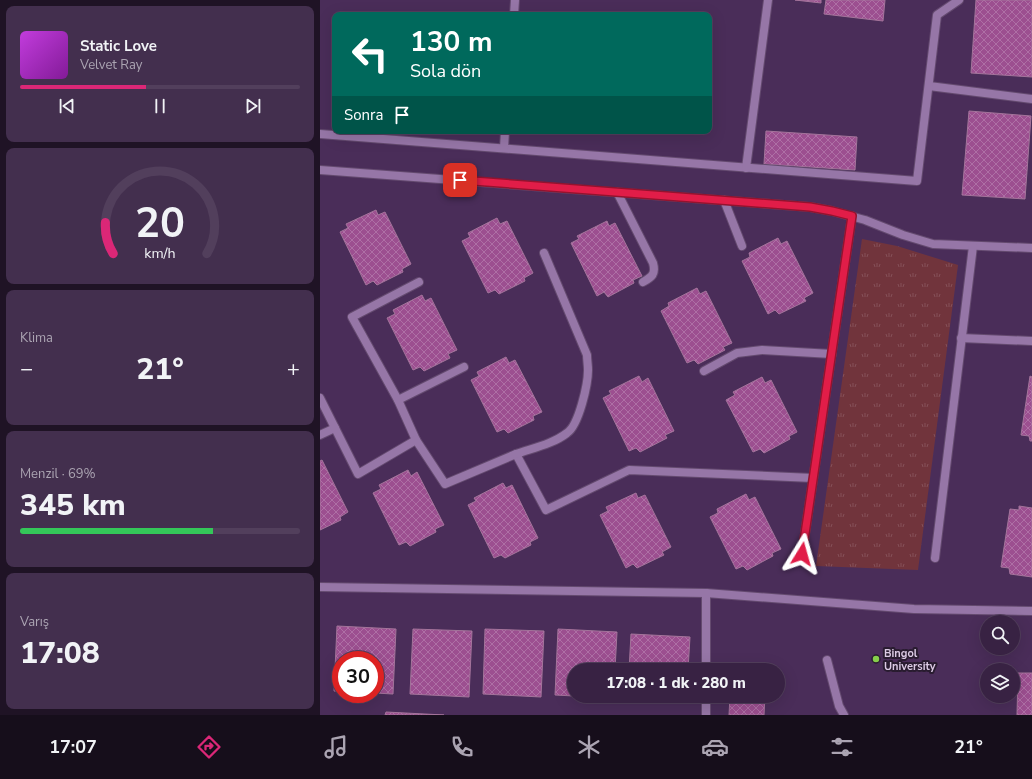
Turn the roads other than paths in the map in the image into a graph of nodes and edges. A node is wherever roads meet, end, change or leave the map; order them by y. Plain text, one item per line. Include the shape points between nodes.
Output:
1 (515, 0) edge
2 (768, 0) edge
3 (959, 0) edge
4 (514, 12) edge
5 (929, 86) junction
6 (1032, 99) edge
7 (320, 134) edge
8 (505, 134) edge
9 (504, 148) junction
10 (746, 168) junction
11 (320, 170) edge
12 (616, 192) junction
13 (724, 200) junction
14 (852, 216) junction
15 (742, 246) dead end
16 (973, 246) junction
17 (1032, 248) edge
18 (544, 253) dead end
19 (419, 282) dead end
20 (643, 282) dead end
21 (961, 338) junction
22 (1032, 341) edge
23 (832, 354) junction
24 (464, 367) dead end
25 (704, 371) dead end
26 (320, 398) edge
27 (398, 400) junction
28 (335, 428) junction
29 (320, 435) edge
30 (416, 440) junction
31 (516, 454) junction
32 (813, 478) junction
33 (802, 554) dead end
34 (935, 558) dead end
35 (320, 587) edge
36 (706, 593) junction
37 (1032, 611) edge
38 (828, 660) dead end
39 (706, 663) edge
40 (706, 703) edge
41 (706, 715) edge
42 (844, 715) edge

1 - 4 street
2 - 10 street
3 - 5 street via 937,15
5 - 6 street
5 - 10 street via 917,181
7 - 9 street
8 - 9 street
9 - 10 street
11 - 12 street
12 - 13 street
12 - 20 street via 653,263 655,271
13 - 14 street via 810,207
13 - 15 street
14 - 16 street via 933,244
14 - 23 street
16 - 17 street
16 - 21 street
18 - 31 street via 587,355 586,387 574,426 568,433
19 - 27 street via 352,316
21 - 22 street
21 - 34 street
23 - 25 street via 762,350 737,353
23 - 32 street
24 - 27 street
26 - 28 street
27 - 30 street
28 - 29 street
28 - 30 street via 358,474
30 - 31 street via 445,484
31 - 32 street via 546,510 629,470
32 - 33 street
35 - 36 street
36 - 37 street via 914,609
36 - 39 street
38 - 42 street via 839,706
40 - 41 street

